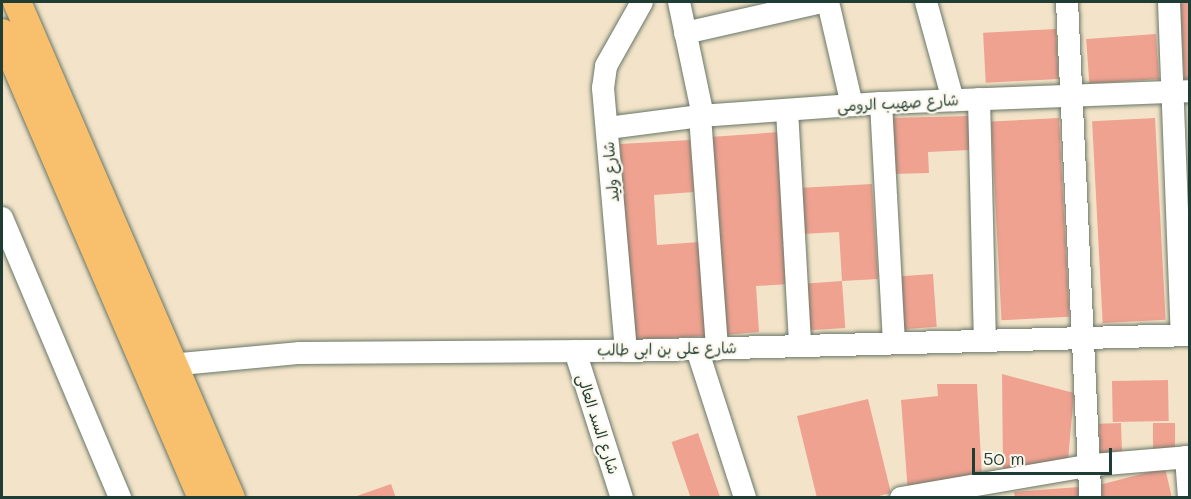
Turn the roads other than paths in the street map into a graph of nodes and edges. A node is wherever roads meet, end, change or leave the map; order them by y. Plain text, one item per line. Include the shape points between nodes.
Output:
1 (17, 2) edge
2 (642, 2) edge
3 (679, 2) edge
4 (820, 2) edge
5 (828, 2) edge
6 (926, 2) edge
7 (1066, 2) edge
8 (1169, 2) edge
9 (2, 33) edge
10 (686, 33) junction
11 (1181, 91) edge
12 (1071, 96) junction
13 (979, 99) junction
14 (953, 100) junction
15 (881, 103) junction
16 (852, 105) junction
17 (787, 110) junction
18 (701, 116) junction
19 (608, 128) junction
20 (2, 218) edge
21 (1186, 335) edge
22 (1080, 337) junction
23 (985, 339) junction
24 (894, 343) junction
25 (801, 346) junction
26 (707, 349) junction
27 (575, 351) junction
28 (626, 351) junction
29 (160, 366) junction
30 (1188, 457) edge
31 (1087, 466) junction
32 (991, 489) edge
33 (914, 496) edge
34 (120, 498) edge
35 (202, 498) edge
36 (231, 498) edge
37 (622, 498) edge
38 (744, 498) edge
39 (1090, 498) edge
40 (1189, 498) edge

1 - 29 main road
2 - 19 street, شارع وليد via 606,66 603,88
3 - 10 street
4 - 10 street
5 - 16 street
6 - 14 street
7 - 12 street
8 - 11 street
9 - 29 main road
10 - 18 street
11 - 12 street, شارع صهيب الرومى
11 - 21 street
12 - 13 street, شارع صهيب الرومى
12 - 22 street
13 - 14 street, شارع صهيب الرومى
13 - 23 street
14 - 15 street, شارع صهيب الرومى
15 - 16 street, شارع صهيب الرومى
15 - 24 street
16 - 17 street, شارع صهيب الرومى
17 - 18 street, شارع صهيب الرومى
17 - 25 street
18 - 19 street, شارع صهيب الرومى
18 - 26 street
19 - 28 street, شارع وليد
20 - 34 street
21 - 22 street, شارع على بن ابى طالب
22 - 23 street, شارع على بن ابى طالب
22 - 31 street
23 - 24 street, شارع على بن ابى طالب
24 - 25 street, شارع على بن ابى طالب
25 - 26 street, شارع على بن ابى طالب
26 - 28 street, شارع على بن ابى طالب
26 - 38 street
27 - 28 street, شارع على بن ابى طالب
27 - 29 street, شارع على بن ابى طالب via 300,353
27 - 37 street, شارع السد العالى
29 - 35 main road
29 - 36 main road
30 - 31 street
30 - 40 street
31 - 32 street
31 - 39 street
32 - 33 street

